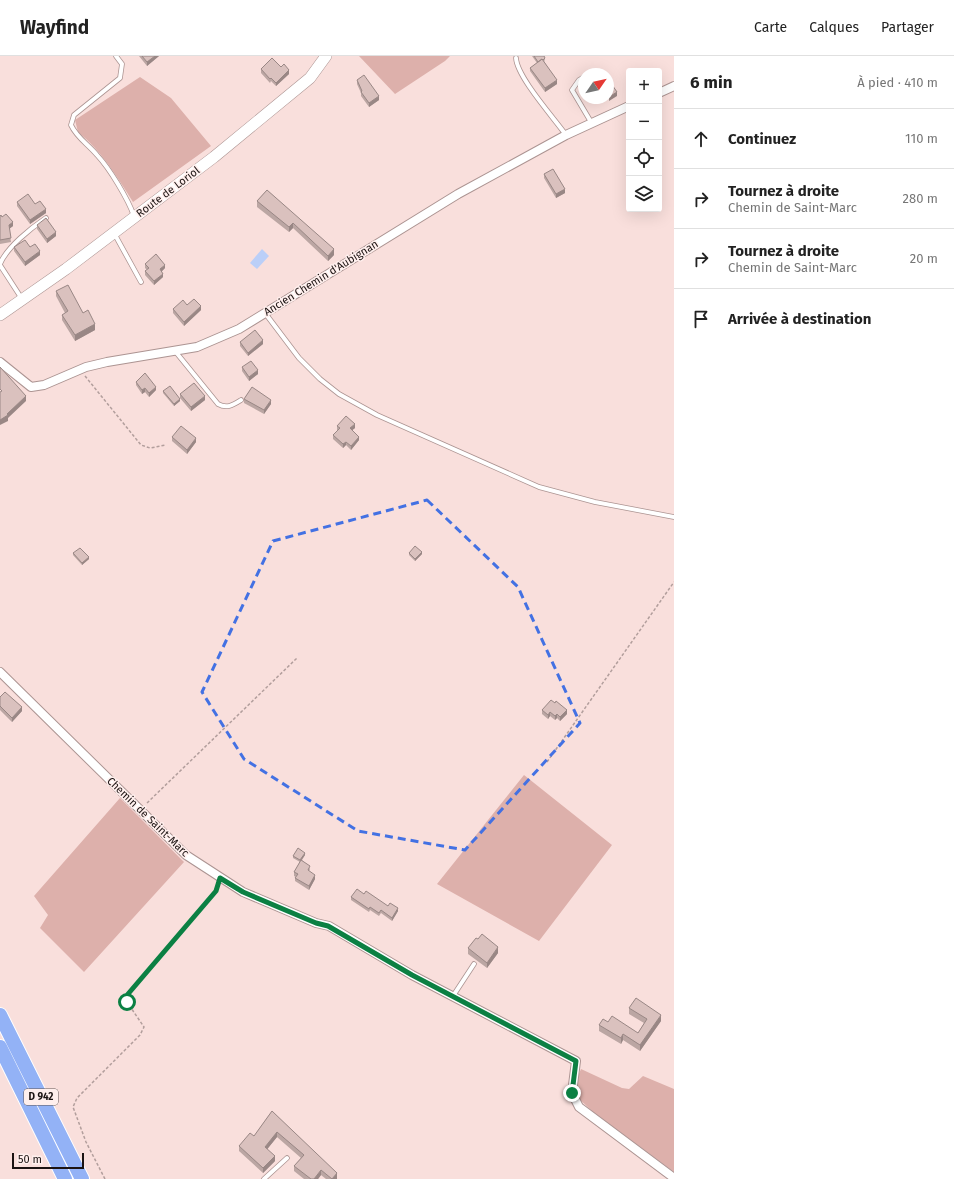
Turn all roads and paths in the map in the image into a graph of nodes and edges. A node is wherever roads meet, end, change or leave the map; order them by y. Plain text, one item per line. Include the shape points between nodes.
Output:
1 (116, 56) edge
2 (326, 56) edge
3 (516, 58) dead end
4 (578, 81) edge
5 (674, 86) edge
6 (662, 92) edge
7 (578, 100) edge
8 (580, 104) edge
9 (626, 107) edge
10 (591, 122) junction
11 (566, 135) junction
12 (134, 217) junction
13 (46, 218) edge
14 (114, 232) junction
15 (0, 264) edge
16 (141, 282) dead end
17 (23, 299) junction
18 (265, 312) junction
19 (0, 315) edge
20 (174, 351) junction
21 (0, 362) edge
22 (79, 370) junction
23 (241, 400) dead end
24 (166, 445) dead end
25 (674, 517) edge
26 (674, 582) edge
27 (297, 658) dead end
28 (0, 672) edge
29 (547, 762) dead end
30 (140, 810) junction
31 (220, 878) junction
32 (474, 964) dead end
33 (453, 996) junction
34 (0, 1015) edge
35 (0, 1047) edge
36 (287, 1158) dead end
37 (674, 1178) edge
38 (65, 1179) edge
39 (82, 1179) edge
40 (105, 1179) edge
41 (264, 1179) edge

1 - 12 lane via 122,64 120,78 74,115 71,124 74,132 98,155 130,204
2 - 12 street, Route de Loriol via 310,78 214,157
3 - 11 lane via 516,66 525,80
4 - 7 lane via 572,90
5 - 6 street
8 - 10 lane
9 - 10 street, Ancien Chemin d'Aubignan
10 - 11 street, Ancien Chemin d'Aubignan
11 - 18 street, Ancien Chemin d'Aubignan via 458,194
12 - 14 street, Route de Loriol
13 - 15 lane via 3,255
14 - 16 lane
14 - 17 street, Route de Loriol
15 - 17 lane
17 - 19 street, Route de Loriol
18 - 20 street, Ancien Chemin d'Aubignan via 239,329 197,347
18 - 25 lane via 299,358 320,379 339,394 377,416 539,487 595,502
20 - 22 street, Ancien Chemin d'Aubignan via 108,362
20 - 23 lane via 218,404 223,407 230,406
21 - 22 street, Ancien Chemin d'Aubignan via 31,387 44,385
22 - 24 path via 141,445 150,448
26 - 29 path
27 - 30 path
28 - 30 street, Chemin de Saint-Marc
30 - 31 street, Chemin de Saint-Marc via 186,856
31 - 33 street, Chemin de Saint-Marc via 243,892 328,926
31 - 40 path via 216,891 128,994 127,1002 144,1027 140,1035 77,1098 73,1108 86,1142
32 - 33 lane
33 - 37 street, Chemin de Saint-Marc via 576,1061 572,1093 579,1107
34 - 39 highway, D 942
35 - 38 highway, D 942
36 - 41 lane

